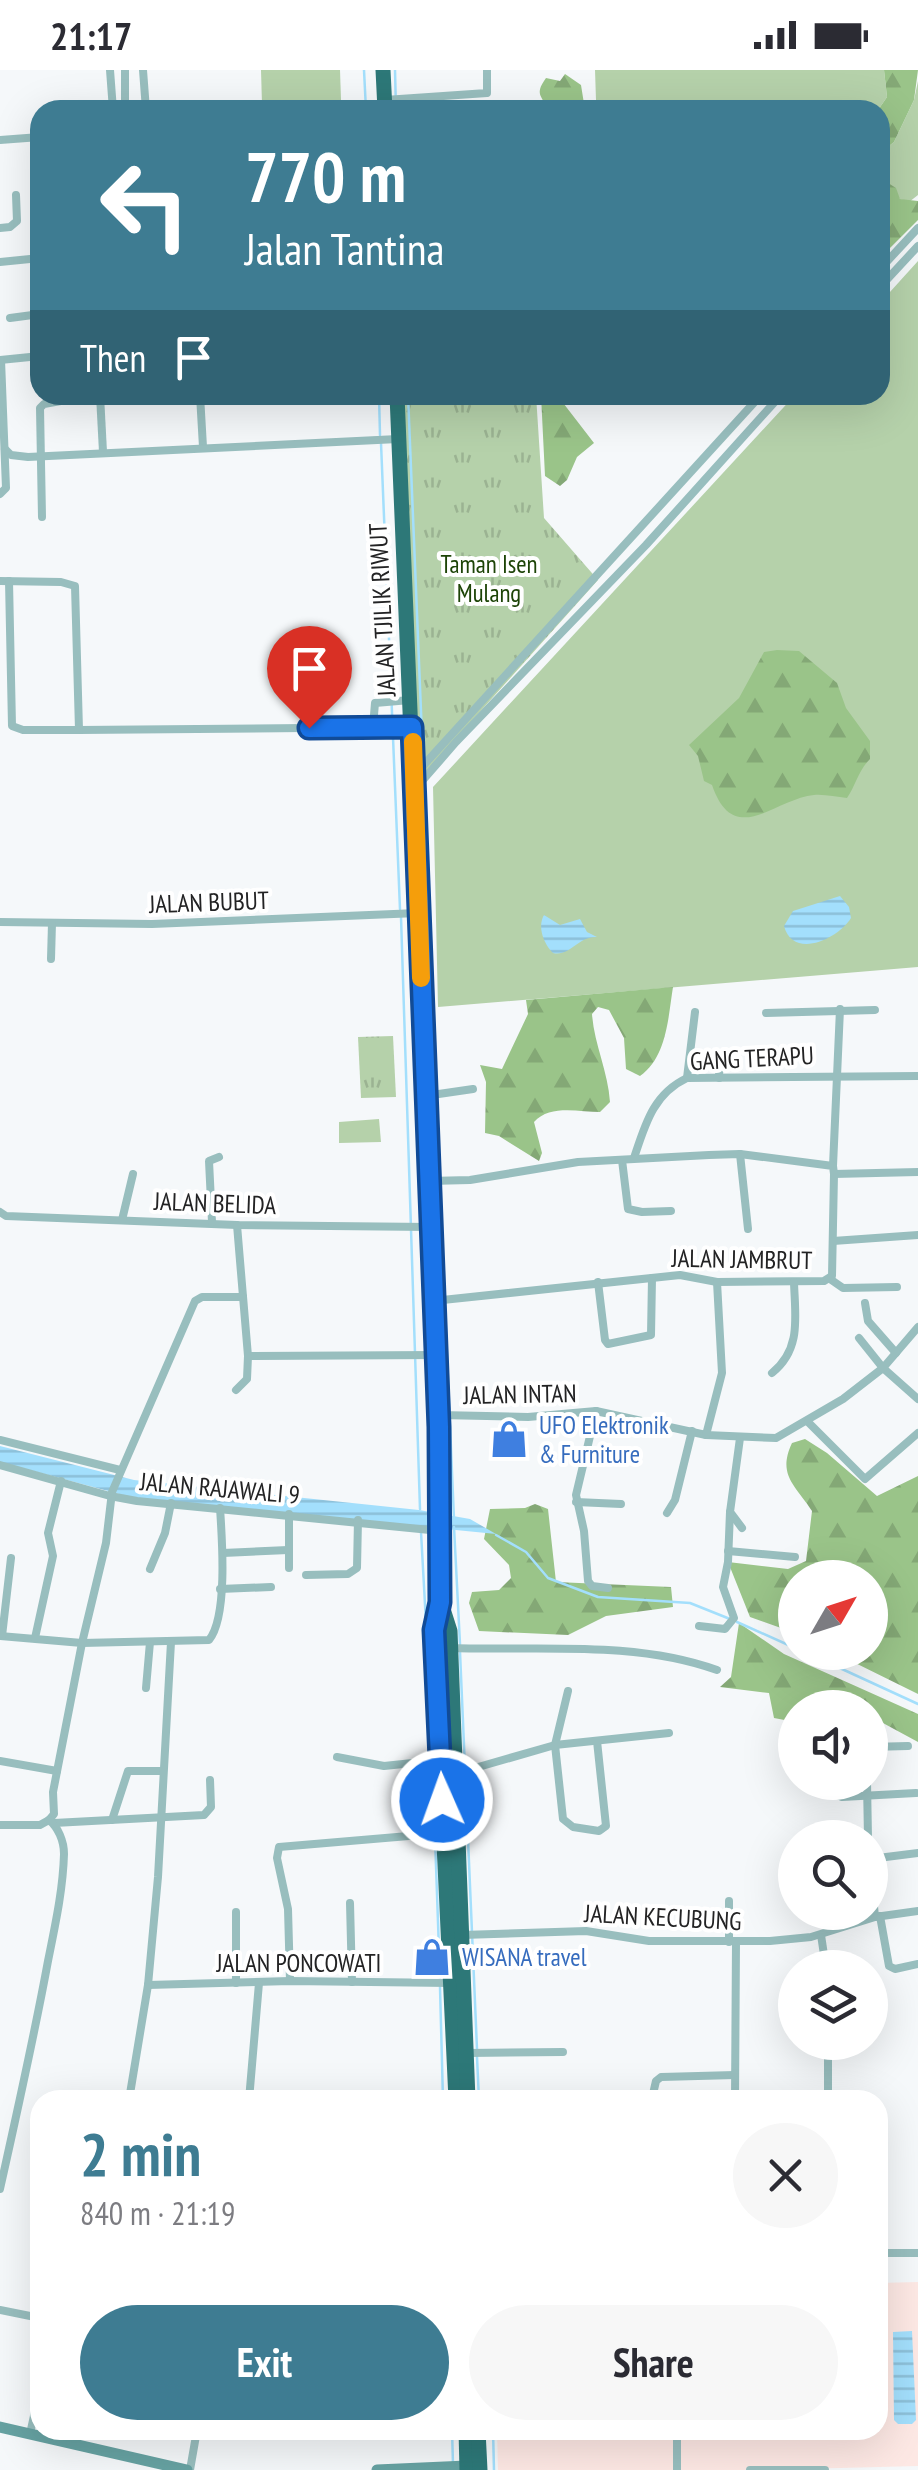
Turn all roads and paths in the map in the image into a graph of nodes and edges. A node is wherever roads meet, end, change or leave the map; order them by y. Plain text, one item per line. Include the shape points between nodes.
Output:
1 (110, 70) edge
2 (124, 70) edge
3 (143, 70) edge
4 (384, 70) edge
5 (487, 70) edge
6 (112, 100) edge
7 (125, 100) edge
8 (145, 100) edge
9 (389, 100) edge
10 (419, 100) edge
11 (30, 137) edge
12 (0, 140) edge
13 (16, 195) dead end
14 (0, 228) edge
15 (918, 228) edge
16 (918, 246) edge
17 (890, 258) edge
18 (30, 259) edge
19 (0, 262) edge
20 (890, 276) edge
21 (30, 315) edge
22 (10, 318) dead end
23 (30, 357) edge
24 (1, 360) edge
25 (41, 405) edge
26 (98, 405) edge
27 (201, 405) edge
28 (396, 405) edge
29 (752, 405) edge
30 (772, 405) edge
31 (2, 408) edge
32 (398, 439) junction
33 (203, 447) junction
34 (2, 449) edge
35 (102, 452) junction
36 (42, 456) junction
37 (3, 491) edge
38 (42, 517) dead end
39 (4, 581) edge
40 (4, 633) edge
41 (412, 700) junction
42 (373, 727) junction
43 (412, 727) junction
44 (78, 730) junction
45 (413, 770) junction
46 (414, 792) junction
47 (418, 913) junction
48 (0, 922) edge
49 (52, 923) junction
50 (50, 959) dead end
51 (840, 1009) junction
52 (875, 1010) dead end
53 (695, 1012) dead end
54 (766, 1013) dead end
55 (720, 1054) dead end
56 (838, 1074) junction
57 (918, 1076) edge
58 (687, 1078) junction
59 (719, 1078) junction
60 (473, 1089) dead end
61 (425, 1096) junction
62 (740, 1154) junction
63 (218, 1157) dead end
64 (634, 1158) junction
65 (622, 1160) junction
66 (833, 1170) junction
67 (918, 1172) edge
68 (133, 1174) dead end
69 (428, 1181) junction
70 (671, 1211) dead end
71 (0, 1212) edge
72 (122, 1220) junction
73 (212, 1222) junction
74 (237, 1225) junction
75 (430, 1227) junction
76 (748, 1229) dead end
77 (918, 1235) edge
78 (834, 1242) junction
79 (652, 1278) junction
80 (830, 1279) junction
81 (598, 1282) junction
82 (717, 1282) junction
83 (794, 1282) junction
84 (897, 1287) dead end
85 (243, 1297) junction
86 (433, 1301) junction
87 (864, 1303) dead end
88 (918, 1327) edge
89 (860, 1338) dead end
90 (896, 1353) junction
91 (435, 1355) junction
92 (248, 1356) junction
93 (883, 1368) junction
94 (772, 1373) dead end
95 (236, 1390) dead end
96 (918, 1399) edge
97 (596, 1411) junction
98 (439, 1415) junction
99 (808, 1422) junction
100 (692, 1432) junction
101 (918, 1433) edge
102 (706, 1435) junction
103 (740, 1438) junction
104 (0, 1440) edge
105 (0, 1464) edge
106 (119, 1473) junction
107 (61, 1482) junction
108 (111, 1494) junction
109 (576, 1502) junction
110 (170, 1504) junction
111 (621, 1504) dead end
112 (220, 1508) junction
113 (730, 1512) junction
114 (667, 1513) dead end
115 (289, 1514) junction
116 (441, 1519) junction
117 (358, 1520) junction
118 (742, 1528) dead end
119 (288, 1550) junction
120 (728, 1552) junction
121 (223, 1553) junction
122 (795, 1556) dead end
123 (11, 1558) dead end
124 (288, 1568) dead end
125 (150, 1570) dead end
126 (306, 1575) dead end
127 (271, 1587) dead end
128 (608, 1588) dead end
129 (220, 1589) junction
130 (440, 1602) junction
131 (700, 1626) dead end
132 (1, 1636) edge
133 (35, 1638) junction
134 (150, 1642) junction
135 (171, 1642) junction
136 (82, 1643) junction
137 (450, 1648) junction
138 (718, 1670) dead end
139 (146, 1688) dead end
140 (568, 1692) dead end
141 (669, 1733) dead end
142 (597, 1741) junction
143 (554, 1745) junction
144 (908, 1746) dead end
145 (888, 1747) edge
146 (336, 1758) dead end
147 (441, 1760) junction
148 (0, 1761) edge
149 (57, 1771) junction
150 (164, 1772) junction
151 (454, 1774) junction
152 (210, 1780) dead end
153 (916, 1792) edge
154 (888, 1794) edge
155 (159, 1818) junction
156 (112, 1820) junction
157 (52, 1821) junction
158 (0, 1825) edge
159 (444, 1833) junction
160 (918, 1853) edge
161 (888, 1857) edge
162 (728, 1901) dead end
163 (350, 1903) dead end
164 (918, 1910) edge
165 (236, 1912) dead end
166 (888, 1914) edge
167 (836, 1930) edge
168 (881, 1930) edge
169 (454, 1935) junction
170 (821, 1935) junction
171 (733, 1942) junction
172 (823, 1950) edge
173 (918, 1964) edge
174 (290, 1981) junction
175 (259, 1982) junction
176 (352, 1982) junction
177 (236, 1983) junction
178 (450, 1983) junction
179 (148, 1984) junction
180 (563, 2052) dead end
181 (466, 2053) junction
182 (828, 2060) edge
183 (735, 2074) junction
184 (131, 2090) edge
185 (250, 2090) edge
186 (455, 2090) edge
187 (468, 2090) edge
188 (654, 2090) edge
189 (735, 2090) edge
190 (828, 2090) edge
191 (0, 2188) edge
192 (888, 2253) edge
193 (918, 2253) edge
194 (0, 2310) edge
195 (30, 2316) edge
196 (0, 2427) edge
197 (30, 2434) edge
198 (56, 2440) edge
199 (195, 2440) edge
200 (467, 2440) edge
201 (476, 2440) edge
202 (677, 2440) edge
203 (471, 2469) edge
204 (188, 2470) edge
205 (377, 2470) edge
206 (677, 2470) edge
207 (750, 2470) edge
208 (826, 2470) edge

1 - 6 street
2 - 7 street
3 - 8 street
4 - 9 highway
5 - 10 street via 488,93
11 - 12 street
13 - 14 street via 17,221
15 - 17 street
16 - 20 street
18 - 19 street
21 - 22 street
23 - 24 street
24 - 31 street
25 - 36 street
26 - 35 street
27 - 33 street
28 - 32 highway, JALAN TJILIK RIWUT
29 - 45 street via 422,768
30 - 46 street
31 - 34 street
32 - 33 street
32 - 41 highway, JALAN TJILIK RIWUT
33 - 35 street
34 - 36 street via 18,457
34 - 37 street
35 - 36 street
36 - 38 street
39 - 40 street
39 - 44 street via 75,586
40 - 44 street via 12,726
41 - 42 street via 373,704
41 - 43 highway, JALAN TJILIK RIWUT
42 - 43 street
42 - 44 street
43 - 45 highway, JALAN TJILIK RIWUT
45 - 46 highway, JALAN TJILIK RIWUT
46 - 47 highway, JALAN TJILIK RIWUT
47 - 49 street, JALAN BUBUT
47 - 61 highway, JALAN TJILIK RIWUT
48 - 49 street, JALAN BUBUT
49 - 50 street
51 - 52 street
51 - 54 street
51 - 56 street, JALAN JAMBRUT
53 - 58 street
55 - 59 street
56 - 57 street, GANG TERAPU
56 - 59 street, GANG TERAPU
56 - 66 street, JALAN JAMBRUT
58 - 59 street, GANG TERAPU
58 - 64 street, GANG TERAPU via 654,1106
60 - 61 street
61 - 69 highway, JALAN TJILIK RIWUT
62 - 64 street
62 - 66 street
62 - 76 street
63 - 73 street via 209,1161
64 - 65 street
65 - 69 street
65 - 70 street via 628,1208
66 - 67 street
66 - 78 street, JALAN JAMBRUT
68 - 72 street
69 - 75 highway, JALAN TJILIK RIWUT
71 - 72 street, JALAN BELIDA
72 - 73 street, JALAN BELIDA
73 - 74 street, JALAN BELIDA
74 - 75 street, JALAN BELIDA
74 - 85 street
75 - 86 highway, JALAN TJILIK RIWUT
77 - 78 street
78 - 80 street, JALAN JAMBRUT
79 - 81 street, JALAN JAMBRUT
79 - 81 street via 652,1335 608,1344
79 - 82 street, JALAN JAMBRUT
80 - 83 street, JALAN JAMBRUT
80 - 84 street via 843,1288
81 - 86 street, JALAN JAMBRUT
82 - 83 street, JALAN JAMBRUT
82 - 102 street via 722,1373
83 - 94 street via 794,1345
85 - 92 street
85 - 106 street via 195,1301
86 - 91 highway, JALAN TJILIK RIWUT
87 - 90 street via 868,1321
88 - 90 street, JALAN INTAN
89 - 93 street
90 - 93 street, JALAN INTAN
91 - 92 street
91 - 98 highway, JALAN TJILIK RIWUT
92 - 95 street via 247,1380
93 - 96 street
93 - 99 street, JALAN INTAN
97 - 98 street, JALAN INTAN
97 - 100 street, JALAN INTAN
97 - 109 street
98 - 116 highway, JALAN TJILIK RIWUT
99 - 101 street via 865,1478
99 - 103 street, JALAN INTAN via 776,1438
100 - 102 street, JALAN INTAN
100 - 114 street
102 - 103 street, JALAN INTAN
103 - 113 street
104 - 106 street
105 - 107 street, JALAN RAJAWALI 9
106 - 108 street
107 - 108 street, JALAN RAJAWALI 9
107 - 133 street
108 - 110 street, JALAN RAJAWALI 9
108 - 136 street
109 - 111 street
109 - 128 street via 588,1581
110 - 112 street, JALAN RAJAWALI 9
110 - 125 street
112 - 115 street, JALAN RAJAWALI 9
112 - 121 street
113 - 118 street
113 - 120 street
115 - 117 street, JALAN RAJAWALI 9
115 - 119 street
116 - 117 street, JALAN RAJAWALI 9
116 - 130 highway, JALAN TJILIK RIWUT
117 - 126 street via 357,1568
119 - 121 street
119 - 124 street
120 - 122 street
120 - 131 street via 723,1587 733,1621 725,1629
121 - 129 street
123 - 132 street
127 - 129 street
129 - 135 street via 213,1636 202,1643
130 - 137 highway, JALAN TJILIK RIWUT
130 - 147 highway, JALAN TJILIK RIWUT via 434,1630
132 - 133 street
133 - 136 street
134 - 135 street
134 - 136 street
134 - 139 street
135 - 150 street
136 - 149 street
137 - 138 street via 654,1654
137 - 151 highway, JALAN TJILIK RIWUT
140 - 143 street
141 - 142 street
142 - 143 street
142 - 143 street via 606,1826 599,1832 563,1819
143 - 151 street
144 - 145 street
146 - 147 street via 384,1766
147 - 159 highway, JALAN TJILIK RIWUT
148 - 149 street
149 - 157 street
150 - 155 street
150 - 156 street via 128,1771
151 - 169 highway, JALAN TJILIK RIWUT
152 - 155 street via 208,1814
153 - 154 street
155 - 156 street
155 - 179 street
156 - 157 street
157 - 158 street
157 - 191 street via 64,1852 57,1915
159 - 169 highway, JALAN TJILIK RIWUT
159 - 174 street via 278,1847
160 - 161 street
162 - 171 street
163 - 176 street
164 - 166 street, JALAN KECUBUNG
165 - 177 street
167 - 170 street, JALAN KECUBUNG
168 - 173 street via 892,1968
169 - 171 street, JALAN KECUBUNG via 586,1931 650,1941
169 - 178 highway, JALAN TJILIK RIWUT
169 - 181 highway, JALAN TJILIK RIWUT
170 - 171 street, JALAN KECUBUNG
170 - 172 street
171 - 183 street
174 - 175 street, JALAN PONCOWATI
174 - 176 street, JALAN PONCOWATI
175 - 177 street, JALAN PONCOWATI
175 - 185 street
176 - 178 street, JALAN PONCOWATI
177 - 179 street, JALAN PONCOWATI
178 - 186 highway, JALAN TJILIK RIWUT
179 - 184 street
180 - 181 street
181 - 187 highway, JALAN TJILIK RIWUT
182 - 190 street
183 - 188 street via 660,2077
183 - 189 street
192 - 193 street
194 - 195 street
196 - 197 main road
198 - 204 main road
199 - 204 street
200 - 203 highway
201 - 203 highway
202 - 206 street
203 - 205 main road
207 - 208 street

